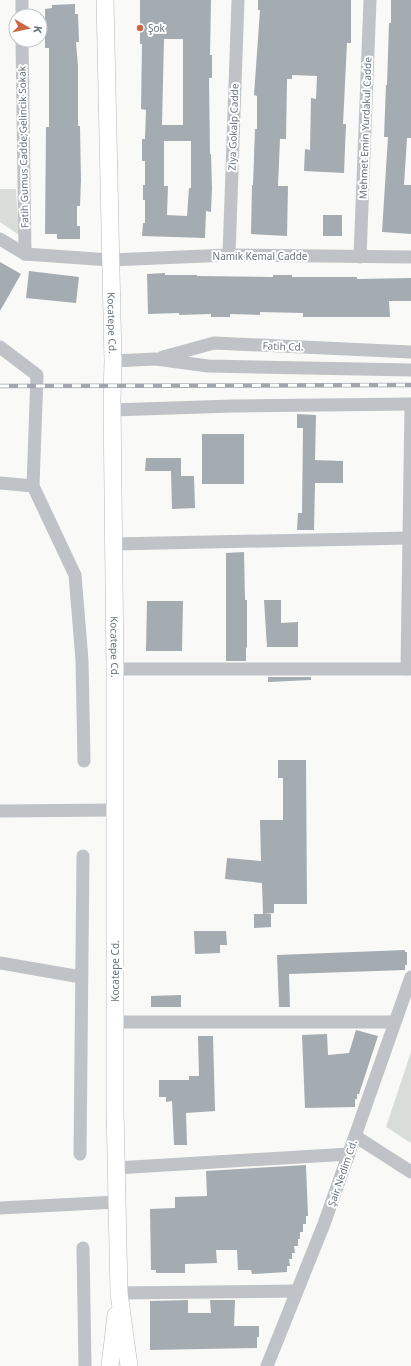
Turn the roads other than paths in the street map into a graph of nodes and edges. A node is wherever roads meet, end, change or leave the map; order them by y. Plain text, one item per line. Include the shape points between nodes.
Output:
1 (105, 0) edge
2 (238, 0) edge
3 (370, 0) edge
4 (22, 48) edge
5 (0, 239) edge
6 (24, 254) junction
7 (228, 255) junction
8 (360, 257) junction
9 (411, 257) edge
10 (110, 260) junction
11 (0, 347) edge
12 (411, 352) edge
13 (156, 359) junction
14 (113, 361) junction
15 (411, 370) edge
16 (411, 404) edge
17 (112, 410) junction
18 (0, 483) edge
19 (34, 486) junction
20 (408, 538) junction
21 (114, 544) junction
22 (115, 668) junction
23 (409, 669) edge
24 (84, 761) dead end
25 (116, 810) junction
26 (0, 811) edge
27 (83, 856) dead end
28 (0, 964) edge
29 (81, 977) junction
30 (411, 977) edge
31 (115, 1022) junction
32 (395, 1022) junction
33 (355, 1136) junction
34 (80, 1154) dead end
35 (349, 1154) junction
36 (116, 1168) junction
37 (411, 1172) edge
38 (117, 1202) junction
39 (0, 1208) edge
40 (83, 1248) dead end
41 (297, 1291) junction
42 (119, 1293) junction
43 (85, 1366) edge
44 (110, 1366) edge
45 (129, 1366) edge
46 (267, 1366) edge

1 - 10 main road, Kocatepe Cd.
2 - 7 street, Ziya Gokalp Cadde
3 - 8 street, Mehmet Emin Yurdakul Cadde
4 - 6 street, Fatih Gumus Cadde;Gelincik Sokak
5 - 6 street
6 - 10 street
7 - 8 street, Namik Kemal Cadde
7 - 10 street, Namik Kemal Cadde
8 - 9 street, Namik Kemal Cadde
10 - 14 main road, Kocatepe Cd.
11 - 19 street via 37,375
12 - 13 street, Fatih Cd. via 214,343
13 - 14 street, Fatih Cd.
13 - 15 street, Fatih Cd. via 208,366
14 - 17 main road, Kocatepe Cd.
16 - 17 street
16 - 20 street
17 - 21 main road, Kocatepe Cd.
18 - 19 street
19 - 24 street via 75,575 82,660
20 - 21 street
20 - 23 street
21 - 22 main road, Kocatepe Cd.
22 - 23 street
22 - 25 main road, Kocatepe Cd.
25 - 26 street
25 - 31 main road, Kocatepe Cd.
27 - 29 street
28 - 29 street
29 - 34 street
30 - 32 street, Şair Nedim Cd.
31 - 32 street
31 - 36 main road, Kocatepe Cd.
32 - 33 street, Şair Nedim Cd.
33 - 35 street, Şair Nedim Cd.
33 - 37 street
35 - 36 street
35 - 41 street, Şair Nedim Cd.
36 - 38 main road, Kocatepe Cd.
38 - 39 street
38 - 42 main road, Kocatepe Cd.
40 - 43 street
41 - 42 street
41 - 46 street, Şair Nedim Cd.
42 - 44 main road, Kocatepe Cd.
42 - 45 main road, Kocatepe Cd.

